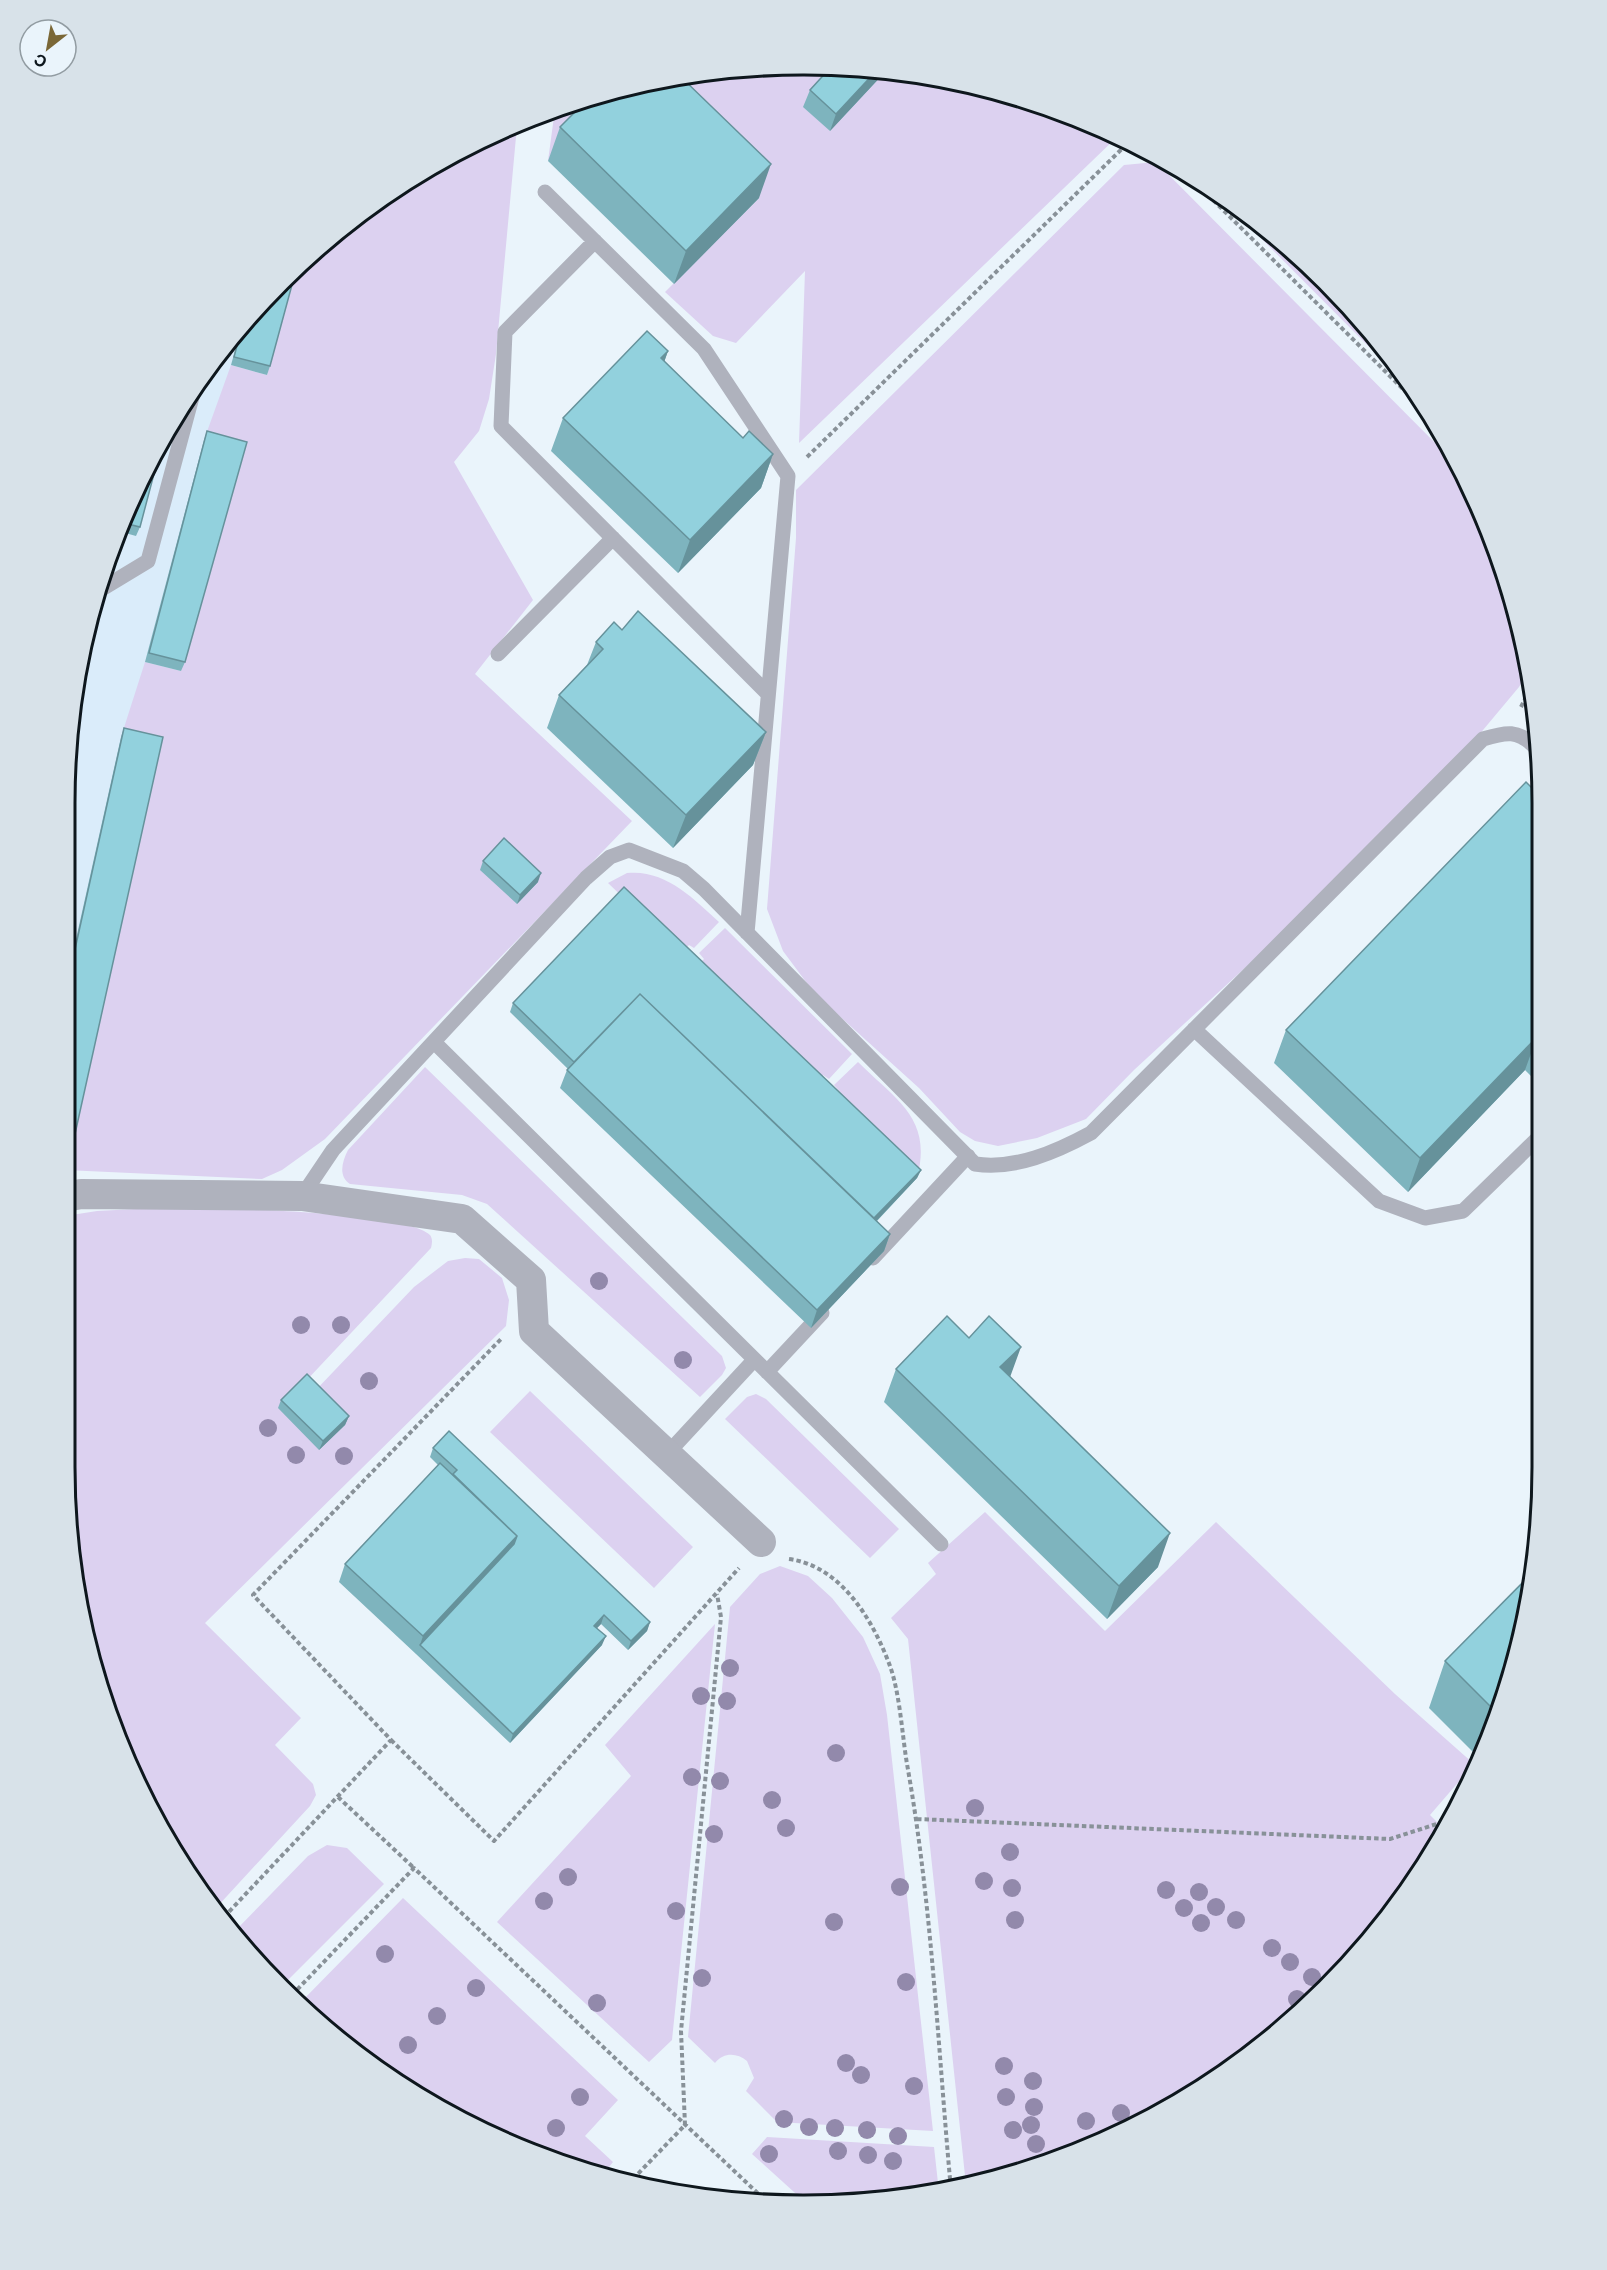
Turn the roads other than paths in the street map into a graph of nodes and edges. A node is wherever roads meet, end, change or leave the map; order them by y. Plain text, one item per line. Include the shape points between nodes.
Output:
1 (546, 192) dead end
2 (595, 241) junction
3 (187, 417) edge
4 (613, 538) junction
5 (109, 584) edge
6 (498, 654) dead end
7 (768, 694) junction
8 (1529, 740) edge
9 (747, 933) junction
10 (1194, 1029) junction
11 (434, 1042) junction
12 (1532, 1144) edge
13 (968, 1156) junction
14 (75, 1195) edge
15 (302, 1196) junction
16 (864, 1268) edge
17 (831, 1303) edge
18 (754, 1360) junction
19 (767, 1372) junction
20 (666, 1455) junction
21 (761, 1542) road end
22 (941, 1544) dead end

1 - 2 lane
2 - 4 lane via 505,332 501,426
2 - 7 lane via 704,349 788,476
3 - 5 lane via 148,561
4 - 6 lane
4 - 7 lane
7 - 9 lane
8 - 10 lane via 1507,731 1483,739
9 - 11 lane via 683,871 629,850 610,857 586,878
9 - 13 lane
10 - 12 lane via 1379,1201 1425,1218 1463,1211
10 - 13 lane via 1091,1133 1052,1154 991,1166 975,1164
11 - 15 lane via 333,1150
11 - 18 lane
13 - 16 lane
14 - 15 street
15 - 20 street via 462,1219 531,1280 534,1331
17 - 19 lane
18 - 19 lane
18 - 20 lane
19 - 22 lane
20 - 21 street

